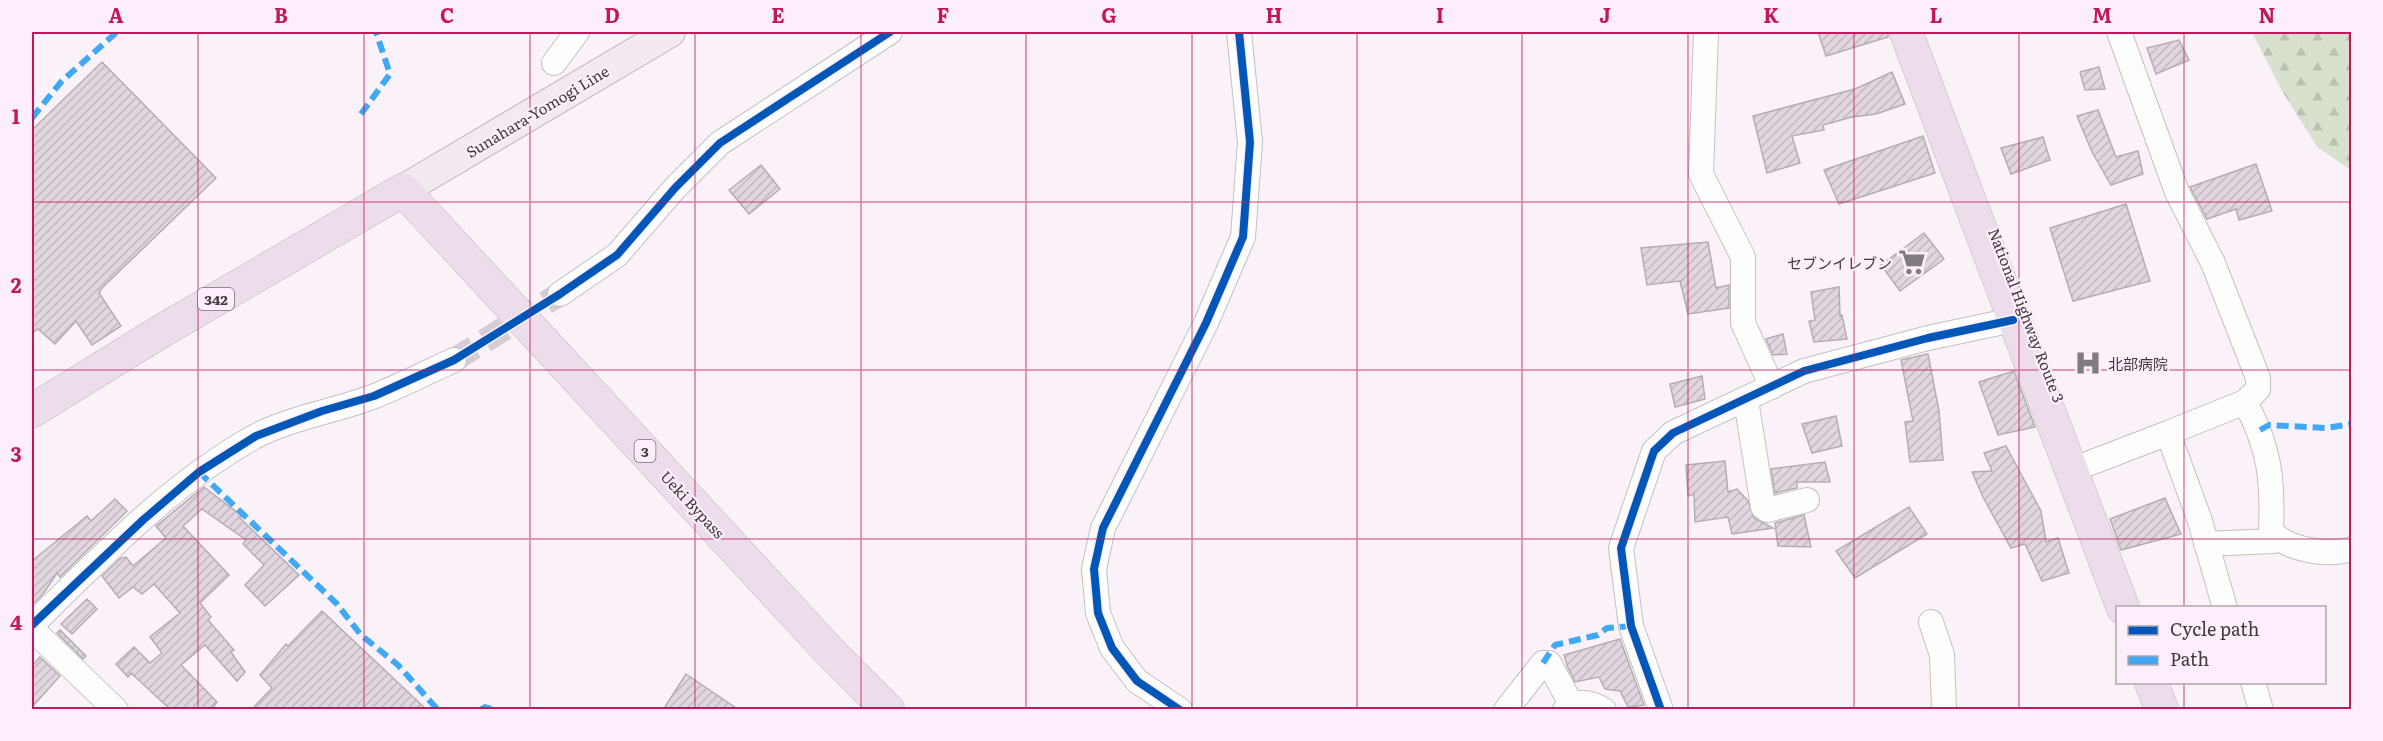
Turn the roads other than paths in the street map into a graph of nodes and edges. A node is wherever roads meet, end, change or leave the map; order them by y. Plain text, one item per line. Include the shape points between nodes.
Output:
1 (577, 32) edge
2 (670, 32) edge
3 (890, 32) edge
4 (1239, 32) edge
5 (1706, 32) edge
6 (1906, 32) edge
7 (2119, 32) edge
8 (554, 63) dead end
9 (403, 190) junction
10 (560, 294) tunnel mouth
11 (2013, 320) junction
12 (454, 360) tunnel mouth
13 (1772, 387) junction
14 (1746, 400) junction
15 (2244, 402) junction
16 (32, 411) edge
17 (2168, 433) junction
18 (2072, 470) junction
19 (1807, 500) dead end
20 (2277, 539) junction
21 (2206, 544) junction
22 (2352, 549) edge
23 (2122, 606) edge
24 (2224, 606) edge
25 (1931, 622) dead end
26 (32, 627) edge
27 (2152, 684) edge
28 (2254, 684) edge
29 (1568, 707) edge
30 (117, 710) edge
31 (888, 710) edge
32 (1180, 710) edge
33 (1506, 710) edge
34 (1604, 710) edge
35 (1661, 710) edge
36 (1944, 710) edge
37 (2162, 710) edge
38 (2261, 710) edge

1 - 8 street
2 - 9 main road, Sunahara-Yomogi Line / 342
3 - 10 street via 720,143 617,255
4 - 32 street via 1250,142 1243,237 1206,323 1103,528 1094,569 1098,613 1112,648 1137,681
5 - 13 street via 1701,174 1743,258 1743,323
6 - 11 highway, National Highway Route 3
7 - 15 street via 2177,192 2213,263 2258,378 2258,390
9 - 16 highway, 342
9 - 31 highway, Ueki Bypass / 3
11 - 13 street via 1804,371
11 - 18 highway, National Highway Route 3
12 - 26 street via 374,396 322,411 246,442 191,479
13 - 14 street
14 - 19 street via 1763,507 1767,510
14 - 35 street via 1673,433 1654,451 1621,548 1631,626
15 - 17 street
15 - 20 street via 2260,430 2271,466 2271,531
17 - 18 street
17 - 21 street
18 - 23 highway, National Highway Route 3
20 - 21 street
20 - 22 street via 2307,550
21 - 24 street
25 - 36 street via 1942,655
26 - 30 street
27 - 37 highway
28 - 38 street
29 - 33 street via 1549,663 1543,663
29 - 34 street via 1592,702

